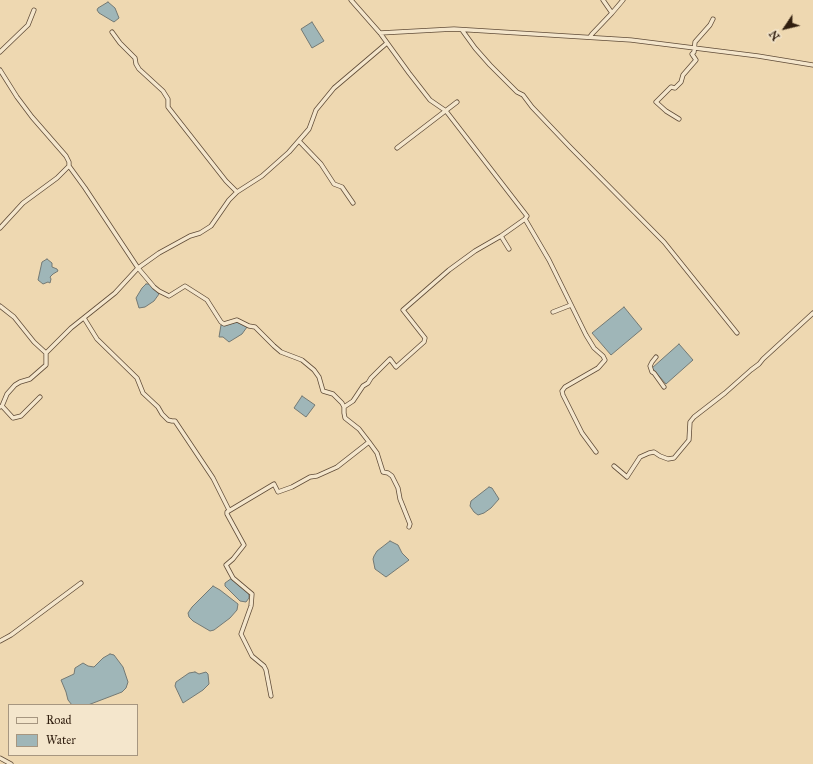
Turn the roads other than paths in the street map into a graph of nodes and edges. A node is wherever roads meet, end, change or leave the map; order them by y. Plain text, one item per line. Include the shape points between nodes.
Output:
1 (351, 0) edge
2 (603, 0) edge
3 (624, 0) edge
4 (34, 10) dead end
5 (612, 13) junction
6 (713, 19) dead end
7 (462, 30) junction
8 (112, 32) dead end
9 (380, 34) junction
10 (590, 38) junction
11 (386, 42) junction
12 (695, 48) junction
13 (0, 52) edge
14 (813, 65) edge
15 (0, 70) edge
16 (457, 102) dead end
17 (446, 111) junction
18 (679, 119) dead end
19 (299, 140) junction
20 (397, 148) dead end
21 (69, 166) junction
22 (237, 192) junction
23 (353, 203) dead end
24 (525, 219) junction
25 (0, 228) edge
26 (501, 236) junction
27 (510, 249) dead end
28 (138, 268) junction
29 (571, 304) junction
30 (0, 306) edge
31 (553, 312) dead end
32 (813, 313) edge
33 (84, 318) junction
34 (737, 333) dead end
35 (46, 353) junction
36 (656, 358) dead end
37 (664, 387) dead end
38 (40, 397) dead end
39 (1, 406) edge
40 (344, 408) junction
41 (369, 442) junction
42 (596, 452) dead end
43 (614, 466) dead end
44 (229, 510) junction
45 (409, 526) dead end
46 (81, 583) dead end
47 (0, 641) edge
48 (271, 696) dead end
49 (2, 761) edge
50 (11, 764) edge

1 - 9 street
2 - 5 street
3 - 5 street
4 - 13 street via 28,25
5 - 10 street
6 - 12 street via 695,42
7 - 9 street
7 - 10 street
7 - 34 street via 490,64 664,242
8 - 22 street via 135,58 139,69 162,91 175,116
9 - 11 street
10 - 12 street
11 - 17 street via 430,100
11 - 19 street via 334,88 316,110 309,129
12 - 14 street
12 - 18 street via 692,54 696,60 683,75 681,82 675,88 670,87 656,102
15 - 21 street via 32,117 66,156
16 - 17 street
17 - 20 street
17 - 24 street via 527,216
19 - 22 street via 271,168
19 - 23 street via 321,164 334,184 342,187
21 - 25 street via 57,178 23,202
21 - 28 street
22 - 28 street via 228,200 207,230 159,253
24 - 26 street
24 - 29 street
26 - 27 street
26 - 40 street via 449,270 403,310 425,338 424,342 396,367 390,359
28 - 33 street via 115,293
28 - 40 street via 158,291 169,296 185,286 207,300 224,324 237,320 257,328 281,352 302,360 314,370 319,376 323,391 333,394
29 - 31 street
29 - 42 street via 586,335 605,360 598,368 562,391 582,433
30 - 35 street via 14,317
32 - 43 street via 760,364 694,417 690,422 688,440 674,458 668,459 654,452 649,453 640,457 627,477
33 - 35 street
33 - 44 street via 97,338 136,378 143,393 168,420 176,420 213,478
35 - 39 street via 46,365 30,379 15,385
36 - 37 street via 650,366
38 - 39 street via 21,416 13,418
40 - 41 street via 345,418 359,429
41 - 44 street via 337,468 278,492 274,484
41 - 45 street via 377,453 384,472 392,476 396,482
44 - 48 street via 226,514 244,545 226,565 233,578 252,594 251,606 241,634 252,656 266,670
46 - 47 street
49 - 50 street

